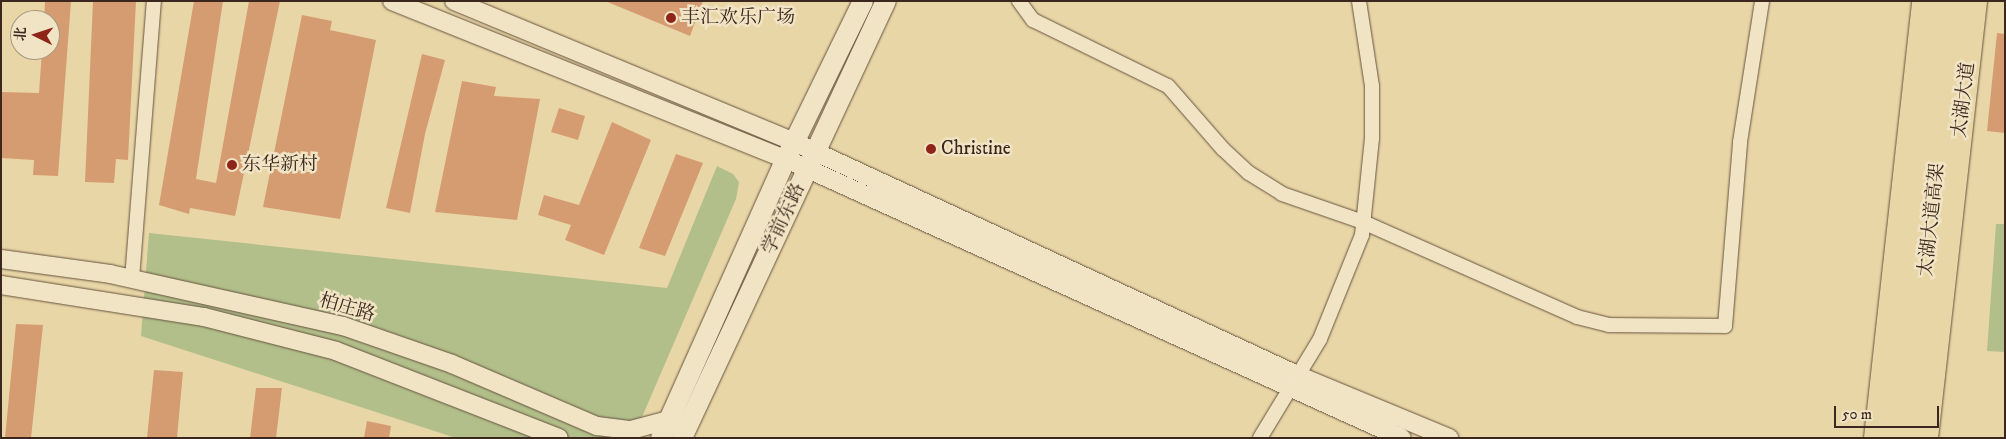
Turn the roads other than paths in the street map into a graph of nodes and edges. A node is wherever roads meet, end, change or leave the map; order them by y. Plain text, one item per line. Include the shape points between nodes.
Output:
1 (154, 1) edge
2 (392, 1) edge
3 (454, 1) edge
4 (863, 1) edge
5 (886, 1) edge
6 (1019, 1) edge
7 (1359, 1) edge
8 (1762, 1) edge
9 (1923, 1) edge
10 (1935, 1) edge
11 (1955, 1) edge
12 (1976, 1) edge
13 (790, 150) junction
14 (811, 160) junction
15 (1364, 222) junction
16 (1, 259) edge
17 (132, 279) junction
18 (1, 285) edge
19 (1292, 382) junction
20 (665, 429) edge
21 (559, 438) edge
22 (682, 438) edge
23 (1260, 438) edge
24 (1402, 438) edge
25 (1449, 438) edge
26 (1876, 438) edge
27 (1890, 438) edge
28 (1907, 438) edge
29 (1928, 438) edge

1 - 17 street
2 - 13 street
3 - 13 street
4 - 13 main road, 学前东路
5 - 14 main road, 学前东路
6 - 15 street via 1033,20 1168,86 1250,173 1282,194
7 - 15 street via 1372,86 1372,138
8 - 15 street via 1740,142 1725,326 1609,325 1577,317
9 - 26 main road
10 - 27 highway, 太湖大道高架
11 - 28 highway, 太湖大道高架
12 - 29 main road, 太湖大道
13 - 14 street
13 - 20 main road, 学前东路
14 - 19 street
14 - 22 main road, 学前东路
15 - 19 street via 1320,339
16 - 17 street, 柏庄路
17 - 20 street, 柏庄路 via 342,326 452,364 597,426
18 - 21 street via 204,317 336,351
19 - 23 street
19 - 24 street
19 - 25 street

